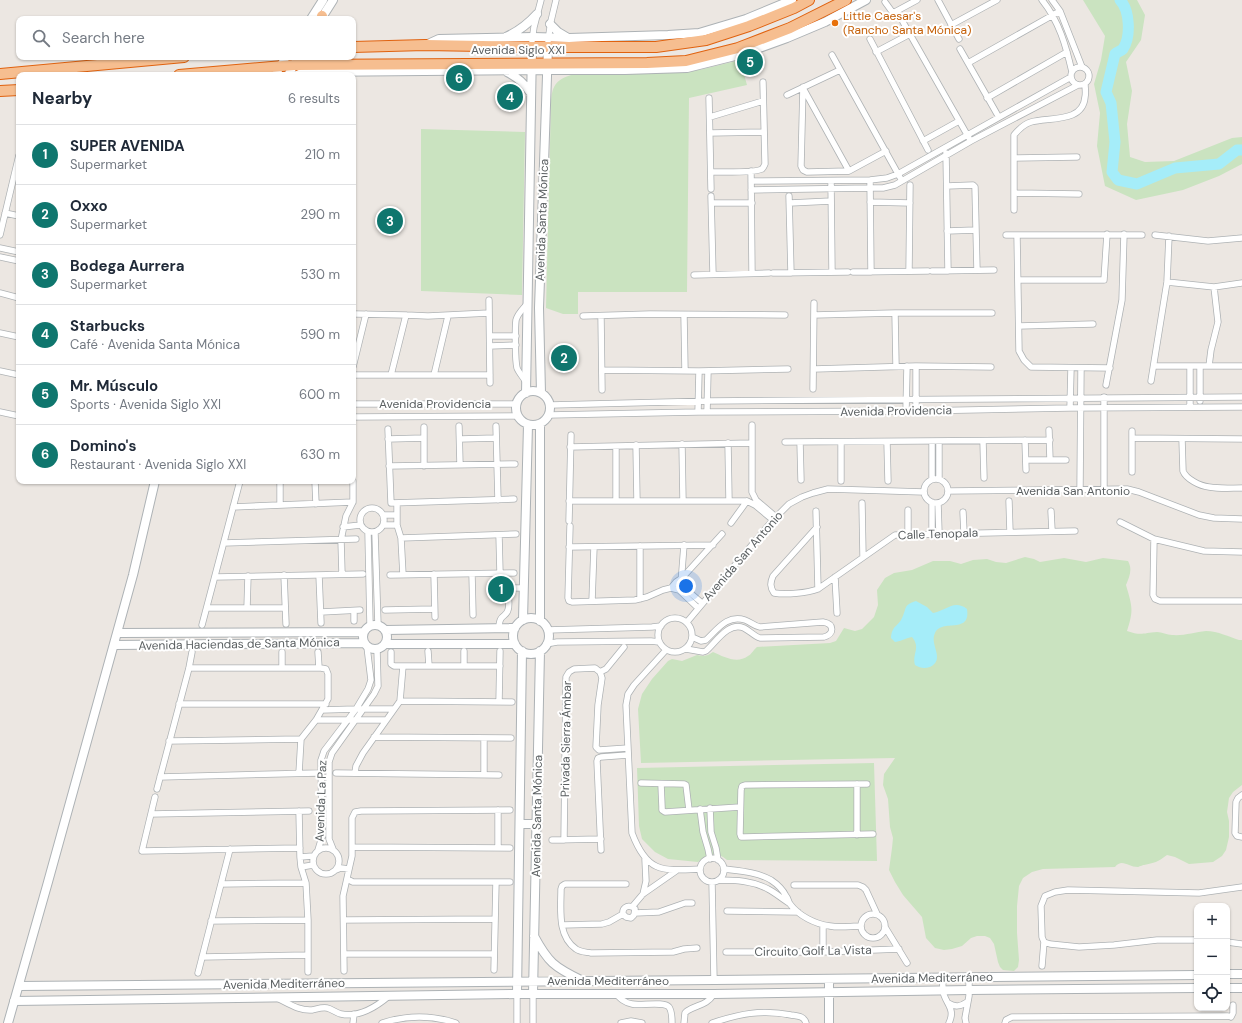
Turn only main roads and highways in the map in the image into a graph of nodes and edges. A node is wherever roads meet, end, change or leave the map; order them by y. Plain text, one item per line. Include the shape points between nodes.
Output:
1 (809, 0) edge
2 (846, 0) edge
3 (792, 3) edge
4 (356, 47) edge
5 (152, 60) edge
6 (283, 61) edge
7 (296, 61) edge
8 (490, 63) junction
9 (504, 70) road end
10 (22, 72) edge
11 (248, 72) edge
12 (16, 73) edge
13 (0, 74) edge
14 (16, 90) edge
15 (0, 91) edge

1 - 3 highway, Avenida Siglo XXI
2 - 8 highway, Avenida Siglo XXI via 790,28 687,64 647,62 531,67
3 - 4 highway, Avenida Siglo XXI via 706,40 656,47 605,42
5 - 10 highway
6 - 7 highway, Avenida Siglo XXI
6 - 11 highway, Avenida Siglo XXI
7 - 8 highway, Avenida Siglo XXI via 321,68 438,67
8 - 9 highway
12 - 13 highway
14 - 15 highway

